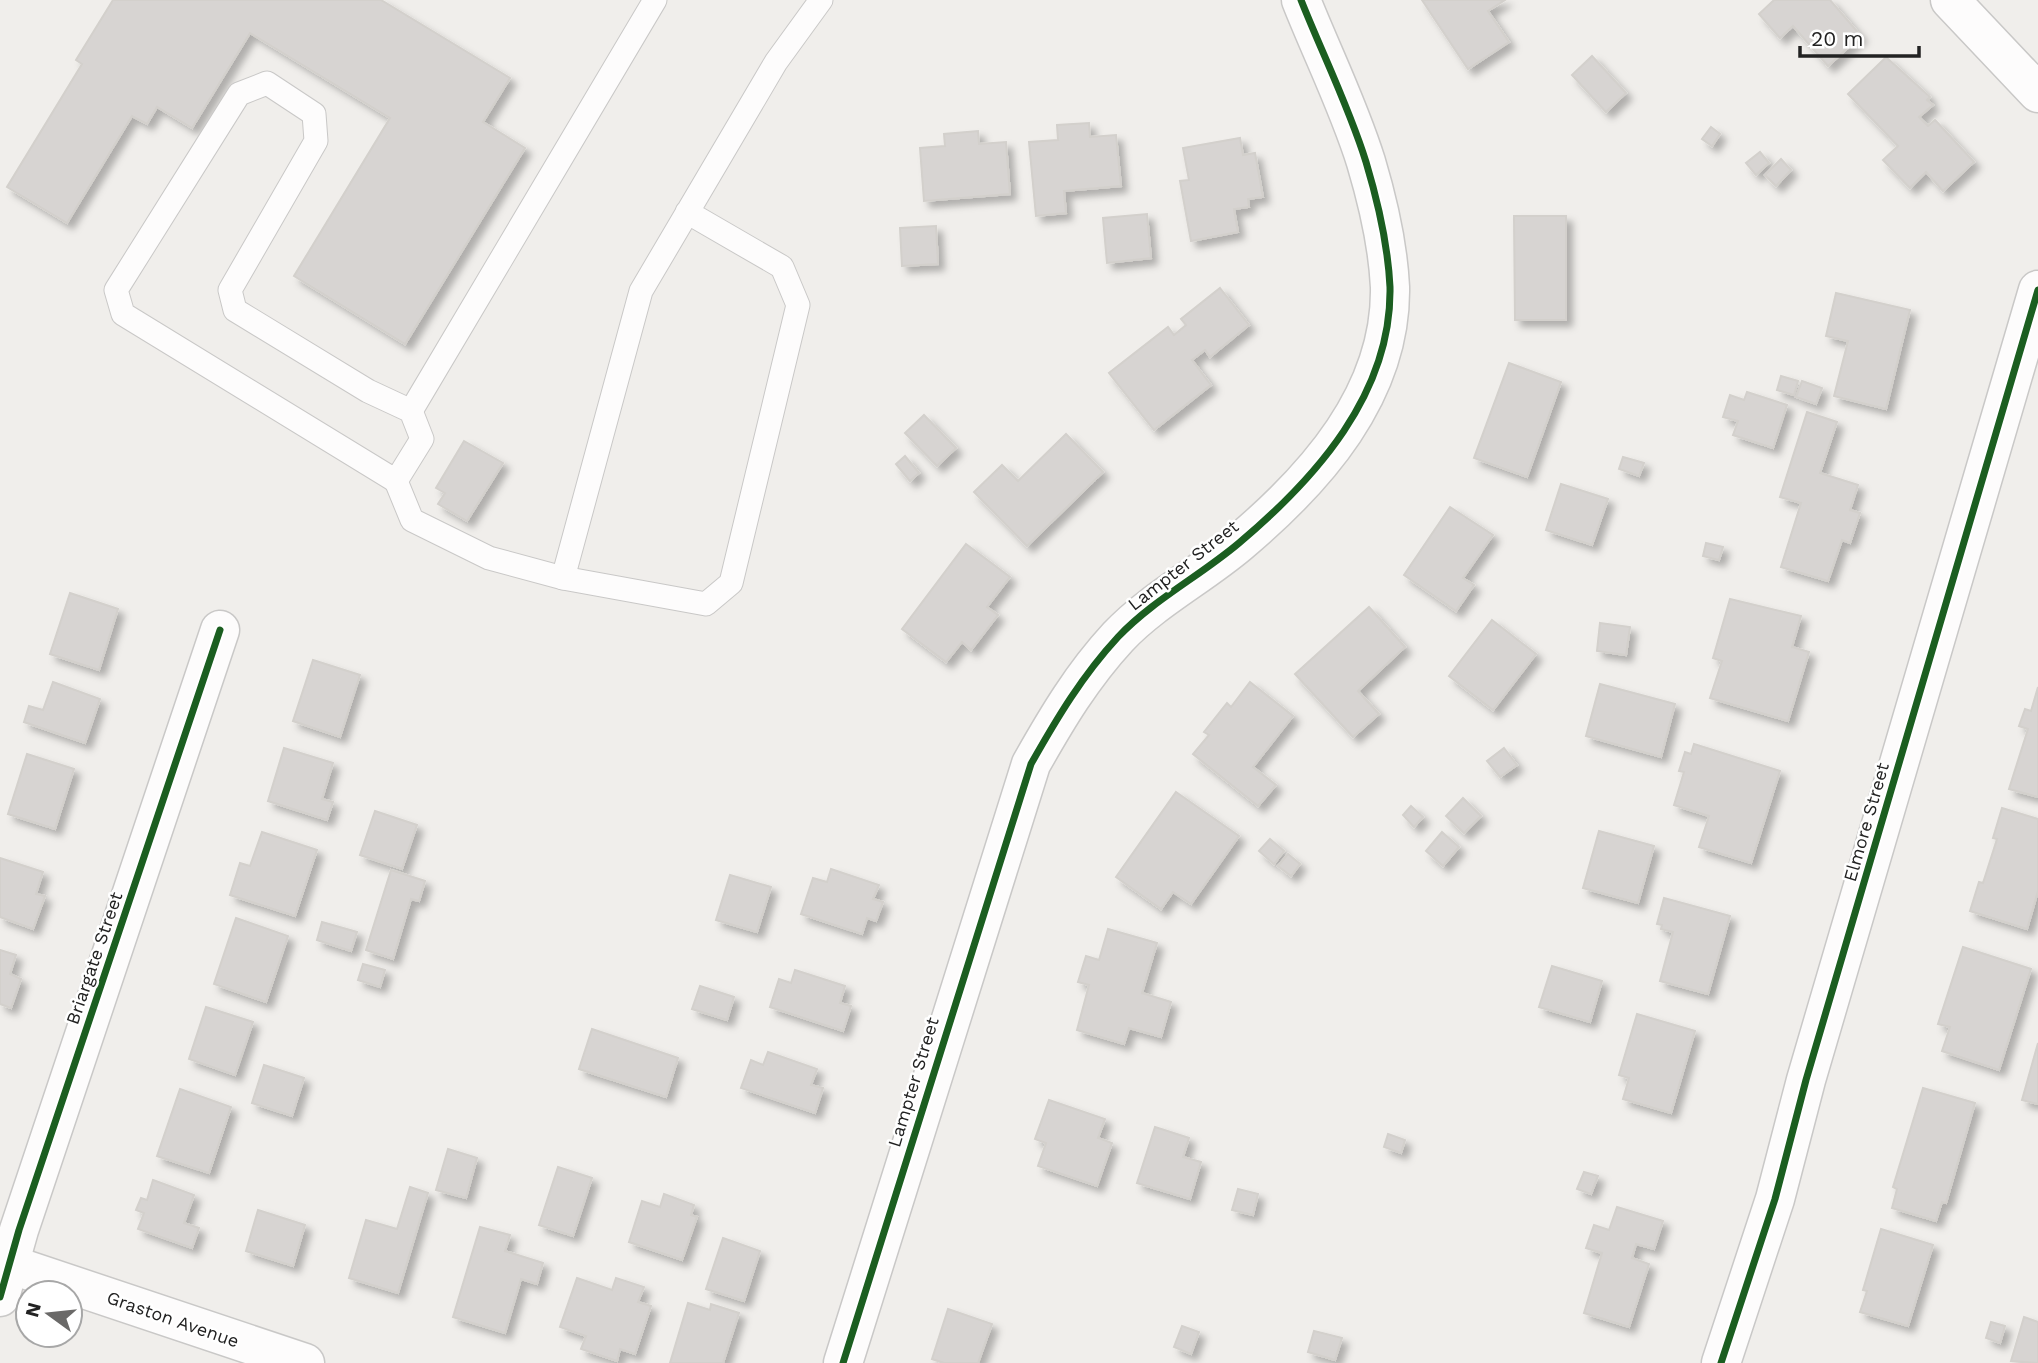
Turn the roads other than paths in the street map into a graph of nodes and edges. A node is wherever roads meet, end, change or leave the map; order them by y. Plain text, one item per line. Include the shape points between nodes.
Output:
1 (655, 0) edge
2 (821, 0) edge
3 (1301, 0) edge
4 (1950, 0) edge
5 (2038, 93) edge
6 (687, 212) junction
7 (2038, 290) edge
8 (411, 411) junction
9 (396, 481) junction
10 (563, 578) junction
11 (220, 630) dead end
12 (4, 1274) edge
13 (305, 1363) edge
14 (843, 1363) edge
15 (1721, 1363) edge

1 - 8 lane
2 - 6 lane via 776,62
3 - 14 street, Lampter Street via 1365,160 1379,209 1389,295 1382,345 1369,385 1324,461 1282,506 1119,636 1074,689 1031,764
4 - 5 street
6 - 10 lane via 641,291
6 - 10 lane via 782,267 797,305 731,583 706,604
7 - 15 street, Elmore Street via 1775,1199
8 - 9 lane via 422,439
8 - 9 lane via 368,391 234,310 230,290 317,141 314,114 267,83 239,94 116,290 123,314
9 - 10 lane via 412,520 489,558
11 - 12 street, Briargate Street
12 - 13 street, Graston Avenue

